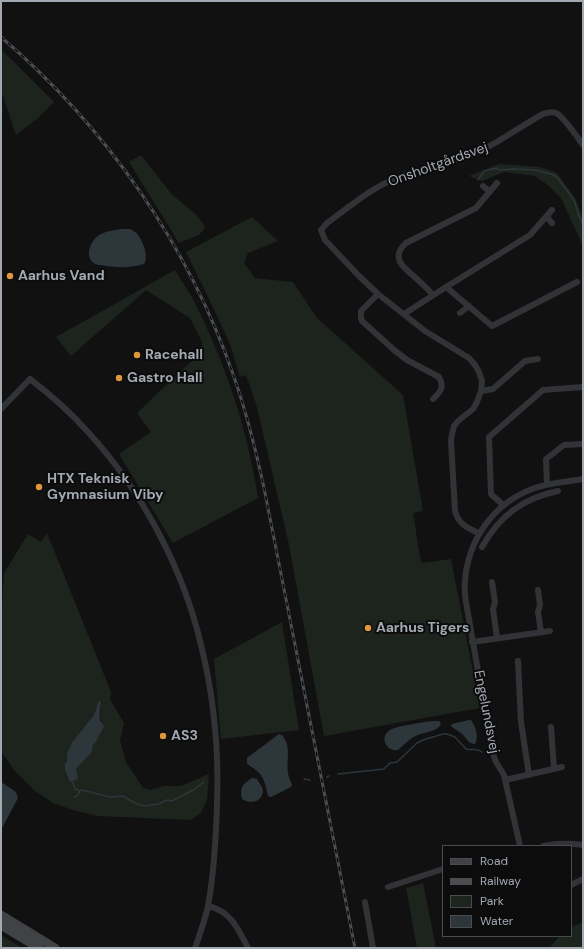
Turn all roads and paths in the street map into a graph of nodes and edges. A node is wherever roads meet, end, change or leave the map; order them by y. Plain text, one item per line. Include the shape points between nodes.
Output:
1 (583, 145) edge
2 (497, 183) dead end
3 (483, 186) dead end
4 (490, 192) junction
5 (552, 210) dead end
6 (546, 217) junction
7 (552, 223) dead end
8 (577, 282) dead end
9 (446, 286) junction
10 (378, 294) junction
11 (433, 295) junction
12 (469, 306) junction
13 (460, 313) dead end
14 (404, 314) junction
15 (538, 359) dead end
16 (583, 388) edge
17 (481, 391) junction
18 (439, 392) junction
19 (444, 398) dead end
20 (433, 399) dead end
21 (1, 409) edge
22 (583, 444) edge
23 (583, 479) edge
24 (547, 484) junction
25 (558, 491) dead end
26 (503, 505) junction
27 (484, 525) junction
28 (492, 531) junction
29 (478, 533) junction
30 (482, 547) dead end
31 (492, 582) dead end
32 (538, 590) dead end
33 (550, 631) dead end
34 (541, 632) junction
35 (497, 638) junction
36 (472, 642) junction
37 (518, 661) dead end
38 (551, 727) dead end
39 (562, 767) dead end
40 (554, 769) junction
41 (530, 775) junction
42 (505, 780) junction
43 (520, 845) edge
44 (550, 845) edge
45 (583, 845) edge
46 (442, 869) edge
47 (583, 879) edge
48 (572, 884) edge
49 (388, 887) dead end
50 (365, 902) dead end
51 (208, 906) junction
52 (1, 915) edge
53 (1, 925) edge
54 (39, 948) edge
55 (55, 948) edge
56 (195, 948) edge
57 (248, 948) edge
58 (373, 948) edge

1 - 10 street, Onsholtgårdsvej via 556,113 543,114 479,152 398,178 372,191 327,223 321,230 324,240
2 - 4 street
3 - 4 street
4 - 11 street via 476,208 406,243 400,250 398,258 401,265
5 - 6 street
6 - 7 street
6 - 9 street via 530,235
8 - 12 street via 492,326
9 - 11 street
9 - 12 street
10 - 14 street, Onsholtgårdsvej
10 - 18 street via 361,311 362,321 407,360 439,377 442,387
11 - 14 street
12 - 13 street
14 - 17 street, Onsholtgårdsvej via 469,358 479,372 482,381
15 - 17 street via 525,361 493,389
16 - 26 street via 543,390 489,437 491,494
17 - 29 street via 473,409 454,426 451,441 456,517
18 - 19 street
18 - 20 street
21 - 51 street via 30,378 63,407 88,432 127,481 156,527 175,569 192,612 212,700 218,784 214,861
22 - 24 street via 564,445 546,459
23 - 24 street, Engelundsvej
24 - 26 street, Engelundsvej via 522,493
25 - 28 street via 524,502 503,518
26 - 27 street, Engelundsvej
27 - 28 street
27 - 29 street, Engelundsvej
28 - 30 street
29 - 36 street, Engelundsvej via 467,564 465,581
31 - 35 street
32 - 34 street
33 - 34 street
34 - 35 street
35 - 36 street
36 - 42 street, Engelundsvej via 492,751
37 - 41 street via 521,722
38 - 40 street
39 - 40 street
40 - 41 street
41 - 42 street
42 - 43 street, Engelundsvej
44 - 45 street
46 - 49 street
47 - 48 street
50 - 58 street
51 - 56 street
51 - 57 street via 220,910 234,922
52 - 55 main road
53 - 54 main road

